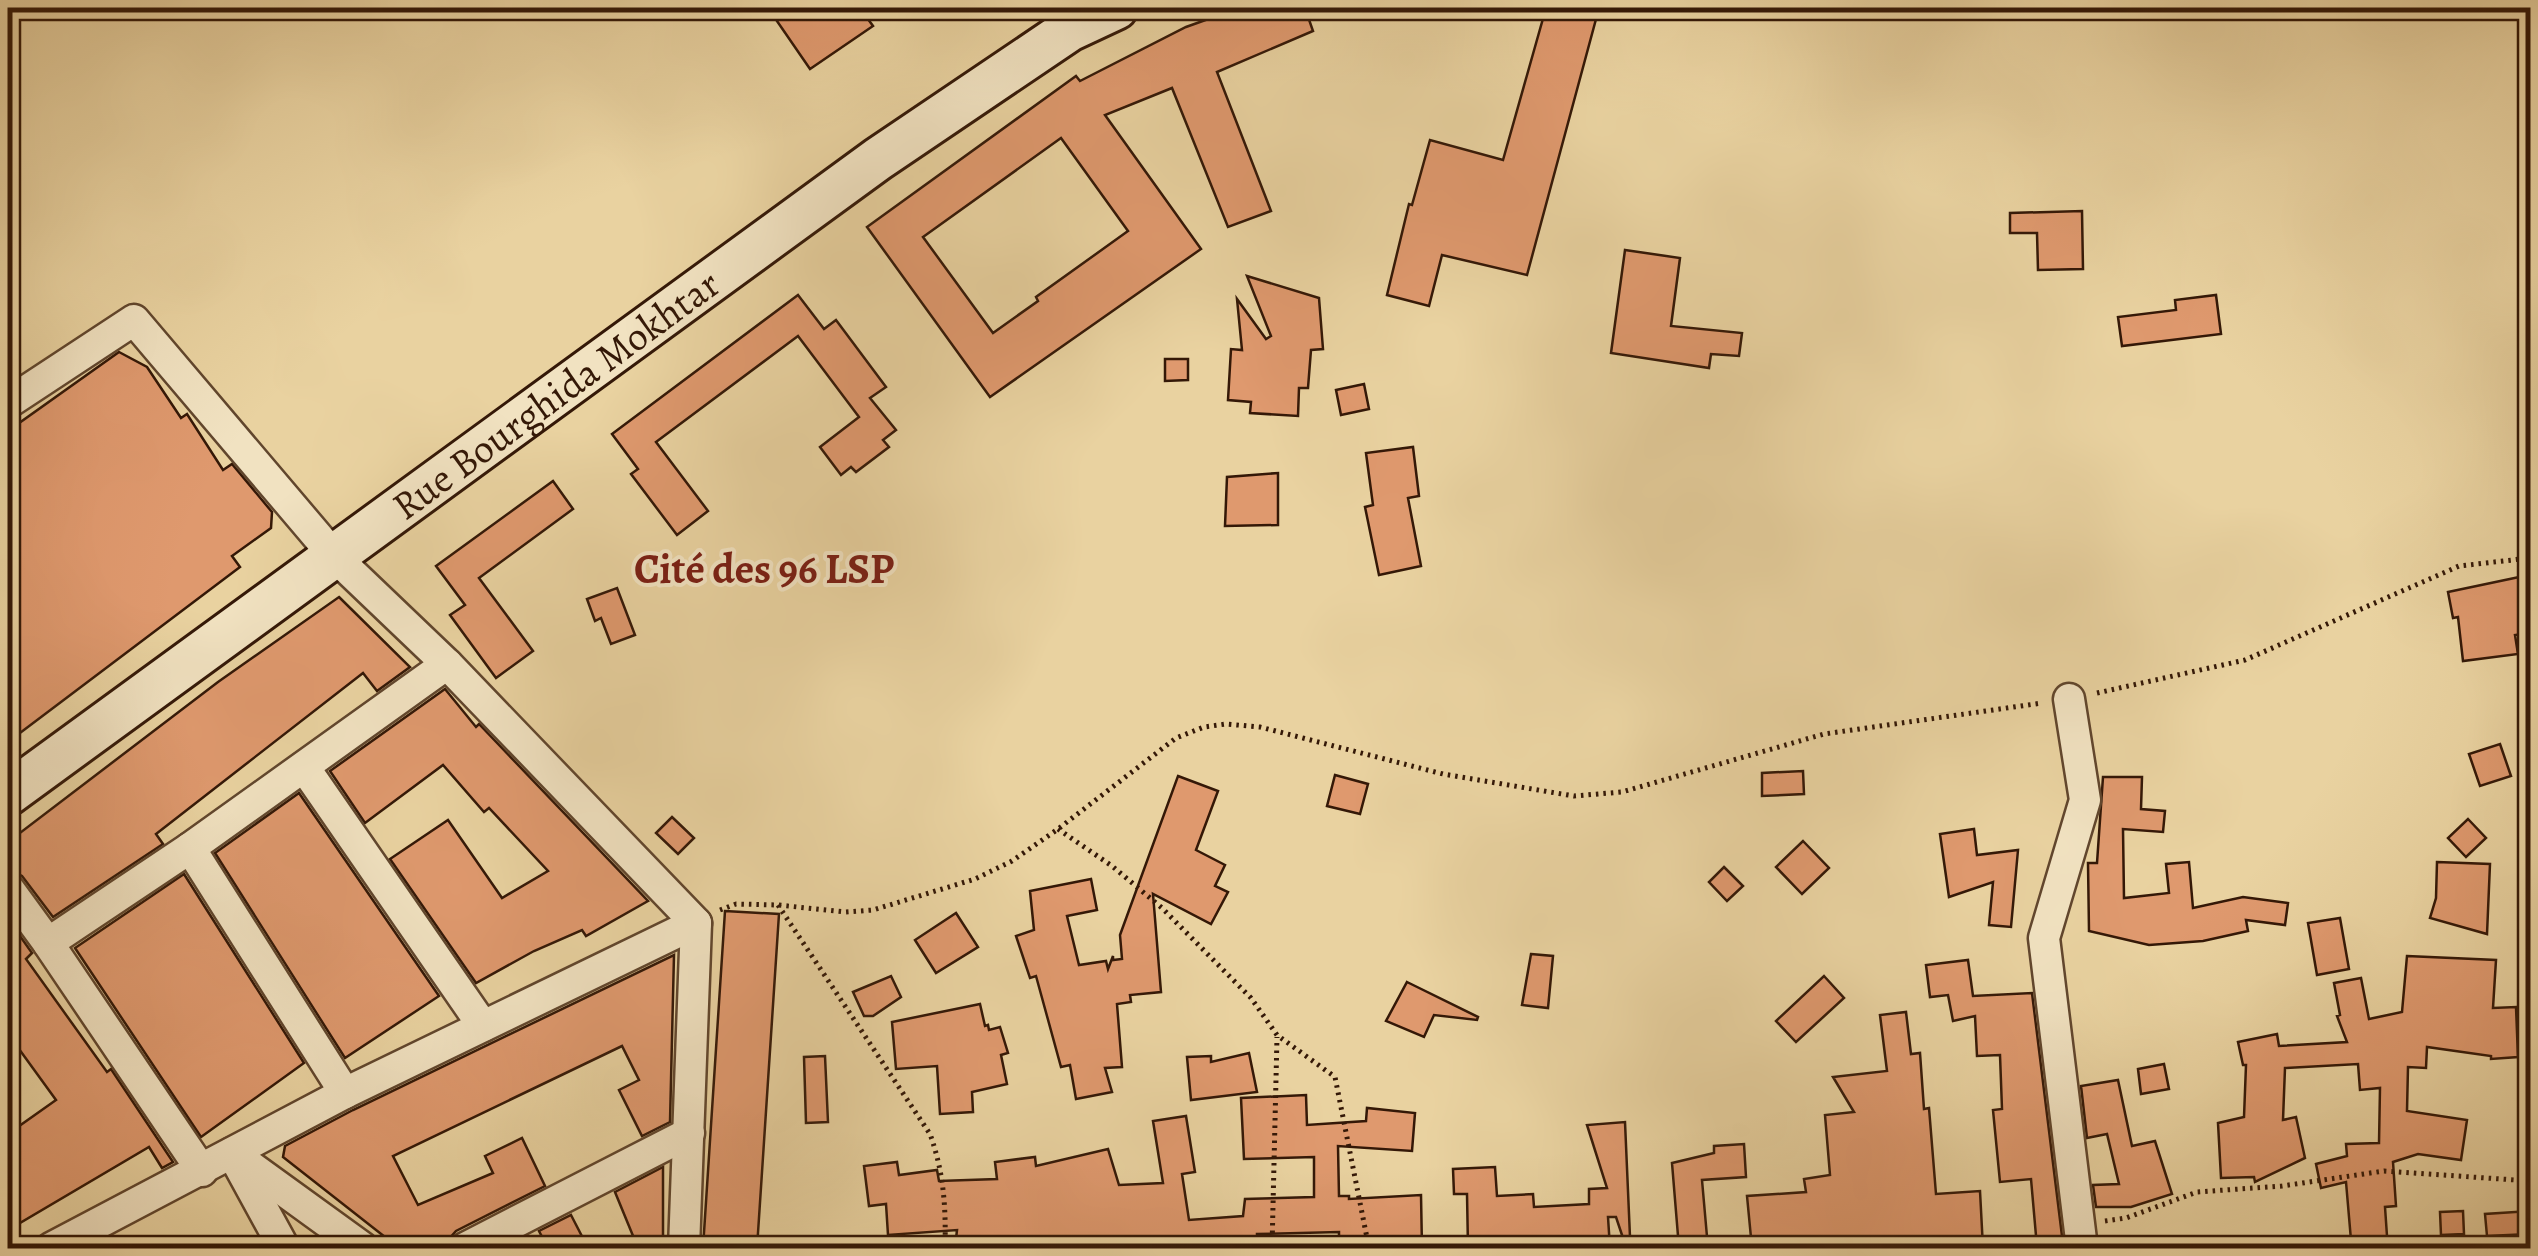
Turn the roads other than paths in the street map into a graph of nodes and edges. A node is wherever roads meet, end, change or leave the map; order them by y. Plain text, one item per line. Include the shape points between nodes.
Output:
1 (1114, 8) edge
2 (8, 404) edge
3 (335, 557) junction
4 (446, 664) junction
5 (2069, 699) road end
6 (304, 767) junction
7 (8, 794) edge
8 (190, 848) junction
9 (8, 888) edge
10 (696, 923) junction
11 (48, 943) junction
12 (484, 1026) junction
13 (345, 1093) junction
14 (689, 1133) junction
15 (232, 1153) junction
16 (202, 1171) junction
17 (2081, 1236) edge
18 (51, 1248) edge
19 (284, 1248) edge
20 (364, 1248) edge
21 (465, 1248) edge
22 (684, 1248) edge

1 - 3 main road, Rue Bourghida Mokhtar via 1069,30 908,138
2 - 3 street via 134,320
3 - 4 street
3 - 7 main road, Rue Bourghida Mokhtar
4 - 6 street
4 - 10 street
5 - 17 street via 2085,800 2044,938
6 - 8 street
6 - 12 street
8 - 11 street
8 - 13 street
9 - 11 street
10 - 12 street
10 - 14 street
11 - 16 street
12 - 13 street
13 - 15 street
14 - 21 street
14 - 22 street
15 - 16 street
15 - 19 street
15 - 20 street
16 - 18 street

